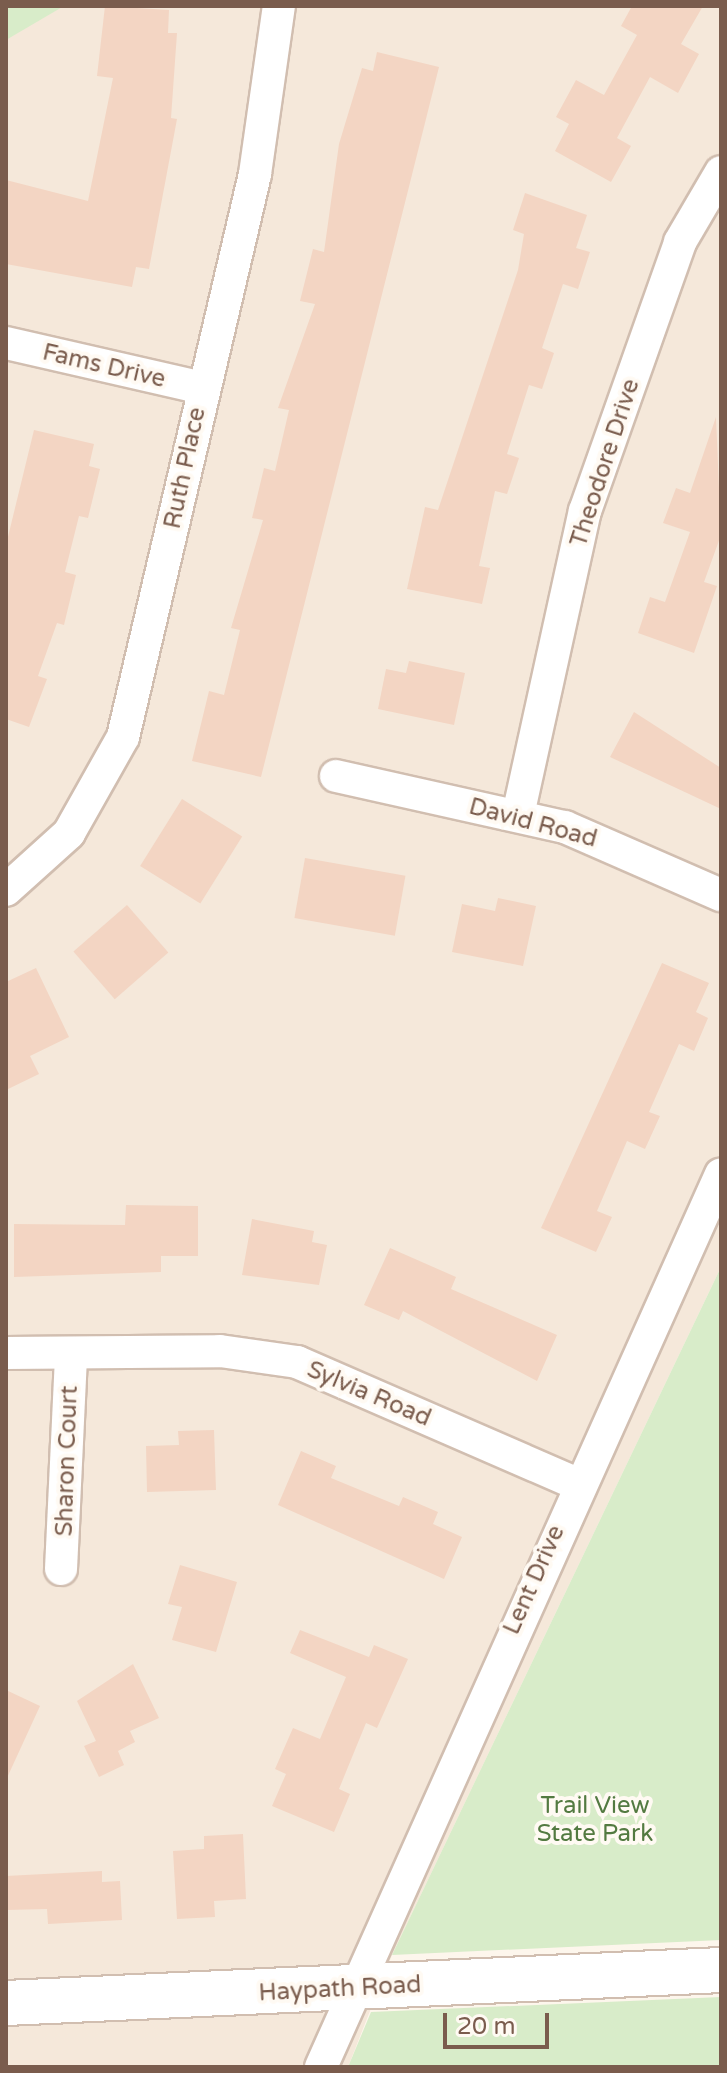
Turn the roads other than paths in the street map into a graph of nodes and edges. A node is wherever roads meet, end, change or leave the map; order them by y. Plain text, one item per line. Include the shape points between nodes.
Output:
1 (279, 6) edge
2 (721, 172) edge
3 (6, 343) edge
4 (202, 388) junction
5 (336, 776) dead end
6 (518, 815) junction
7 (6, 890) edge
8 (721, 895) edge
9 (721, 1174) edge
10 (6, 1353) edge
11 (71, 1353) junction
12 (577, 1484) junction
13 (61, 1569) dead end
14 (721, 1970) edge
15 (353, 1988) junction
16 (6, 2003) edge
17 (321, 2067) edge

1 - 4 street, Ruth Place via 255,174
2 - 6 street, Theodore Drive via 680,242 585,511
3 - 4 street, Fams Drive
4 - 7 street, Ruth Place via 123,737 69,833
5 - 6 street, David Road
6 - 8 street, David Road via 610,845
9 - 12 street, Lent Drive
10 - 11 street, Sylvia Road
11 - 12 street, Sylvia Road via 220,1351 297,1362
11 - 13 street, Sharon Court
12 - 15 street, Lent Drive
14 - 15 street, Haypath Road
15 - 16 street, Haypath Road
15 - 17 street, Lent Drive

